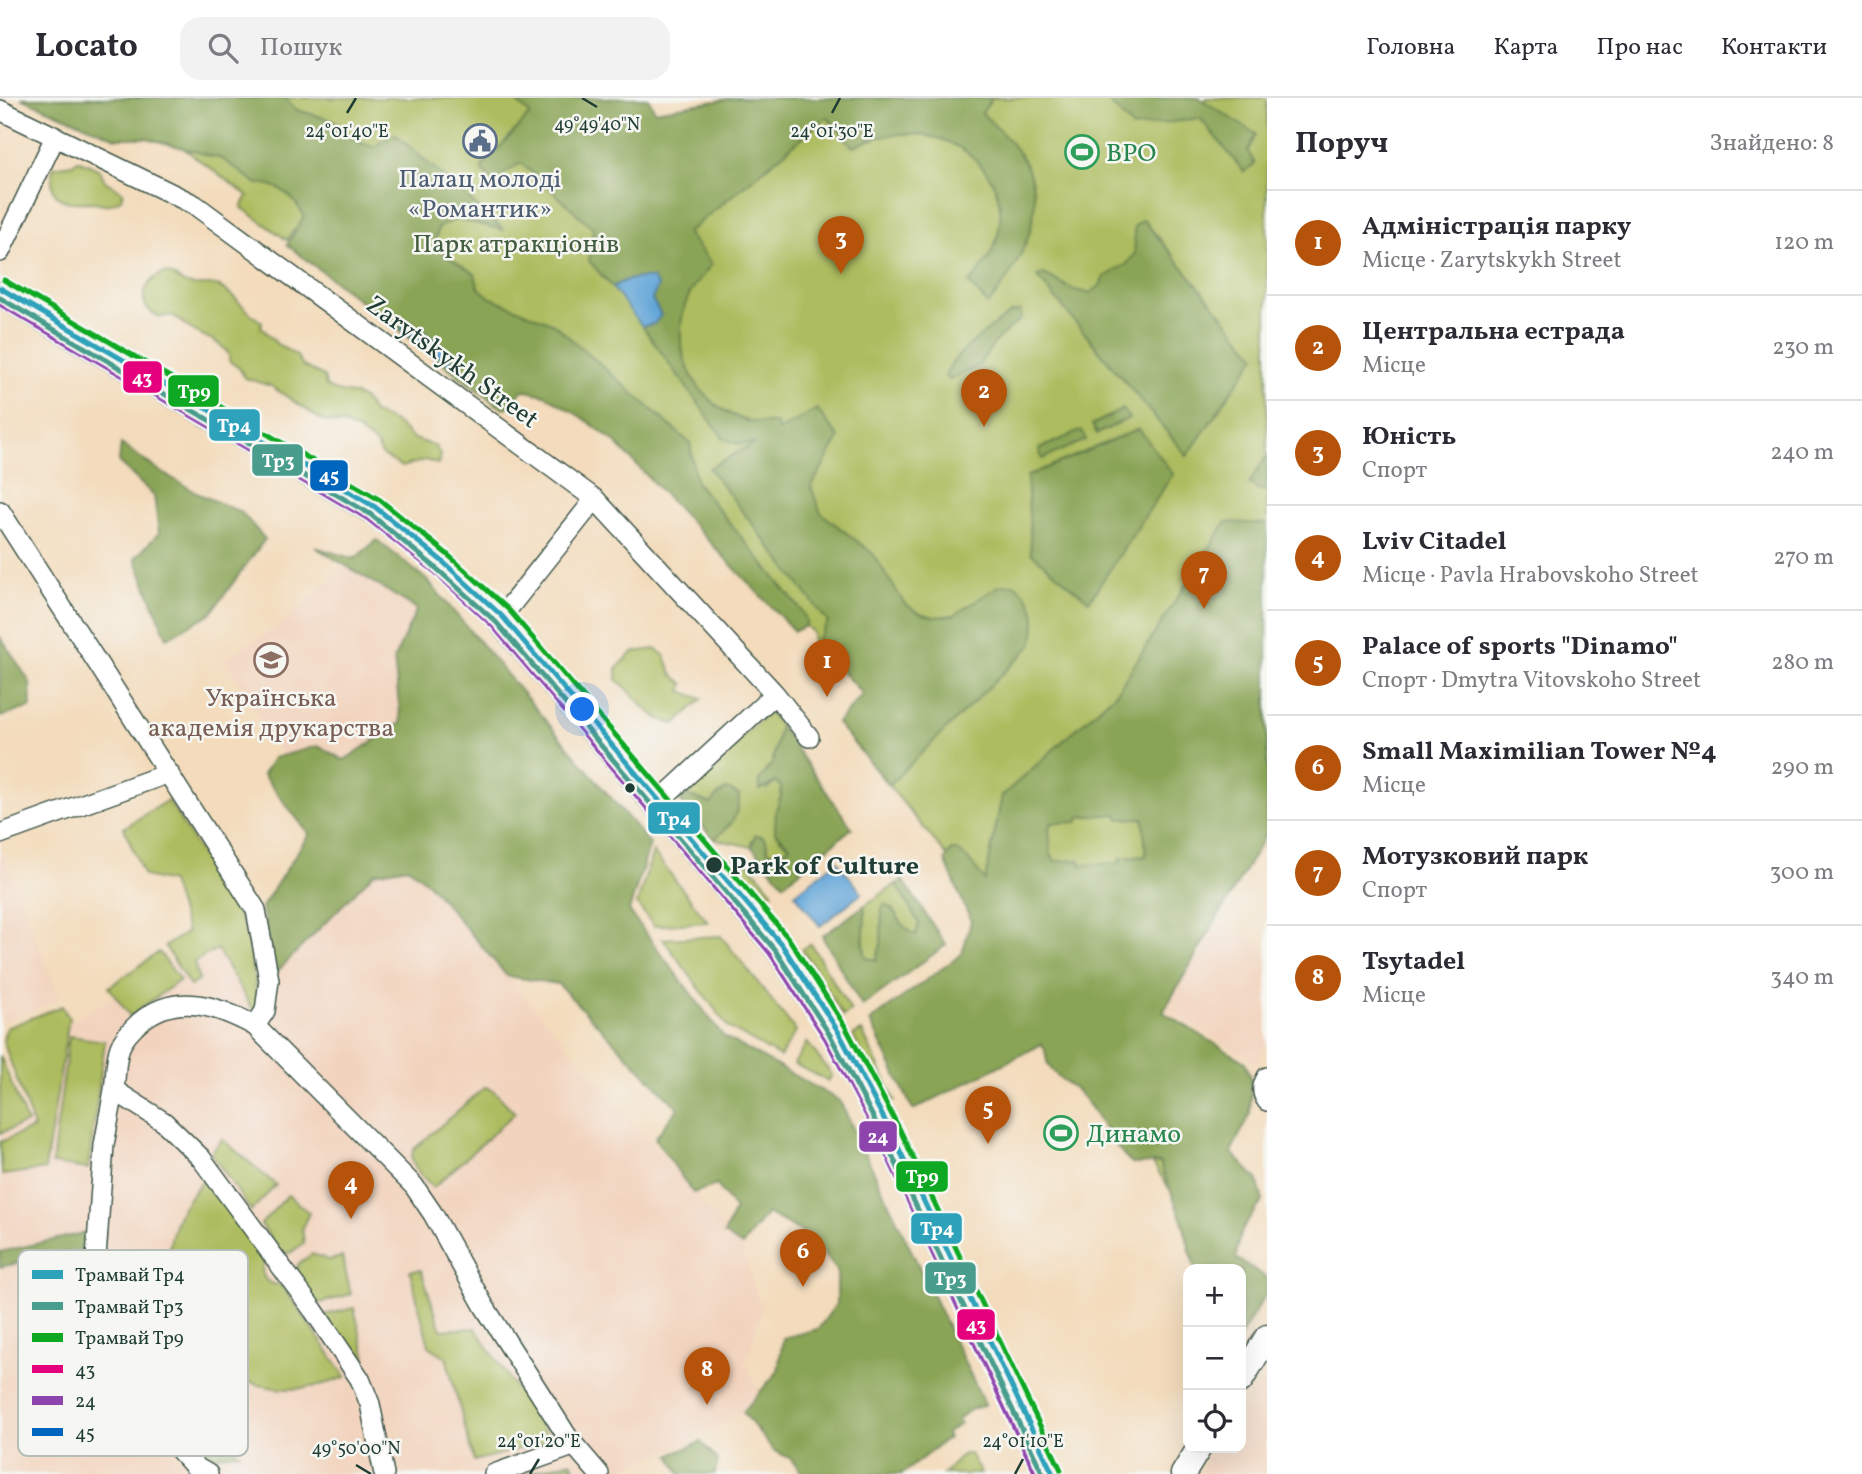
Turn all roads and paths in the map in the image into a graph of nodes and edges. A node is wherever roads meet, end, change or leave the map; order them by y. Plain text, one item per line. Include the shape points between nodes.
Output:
1 (0, 110) edge
2 (55, 137) junction
3 (0, 251) edge
4 (0, 294) edge
5 (595, 499) junction
6 (0, 511) edge
7 (499, 620) junction
8 (775, 694) junction
9 (809, 737) dead end
10 (169, 773) junction
11 (655, 805) junction
12 (0, 834) edge
13 (255, 1026) junction
14 (1267, 1077) edge
15 (114, 1090) junction
16 (1267, 1101) edge
17 (97, 1250) edge
18 (1267, 1337) edge
19 (1246, 1372) edge
20 (573, 1446) junction
21 (1196, 1453) edge
22 (185, 1456) edge
23 (208, 1474) edge
24 (384, 1474) edge
25 (494, 1474) edge
26 (599, 1474) edge
27 (1046, 1474) edge
28 (1183, 1474) edge

1 - 2 street, Zarytskykh Street
2 - 3 street
2 - 5 street, Zarytskykh Street via 195,205
4 - 7 main road via 372,511 440,564
5 - 7 street
5 - 8 street, Zarytskykh Street
6 - 10 street
7 - 11 main road
8 - 9 street, Zarytskykh Street
8 - 11 street
10 - 12 street
10 - 13 street via 256,910 269,980 265,1011
11 - 27 main road via 777,948 834,1035 888,1136
13 - 15 street via 229,1011 194,1003 172,1005 129,1032 120,1048
13 - 20 street via 414,1186
14 - 16 street via 1263,1084
15 - 17 street via 104,1145
15 - 24 street via 164,1122 201,1158 314,1311 360,1380 373,1415
18 - 19 main road
20 - 25 street
20 - 26 street
21 - 28 main road
22 - 23 street

